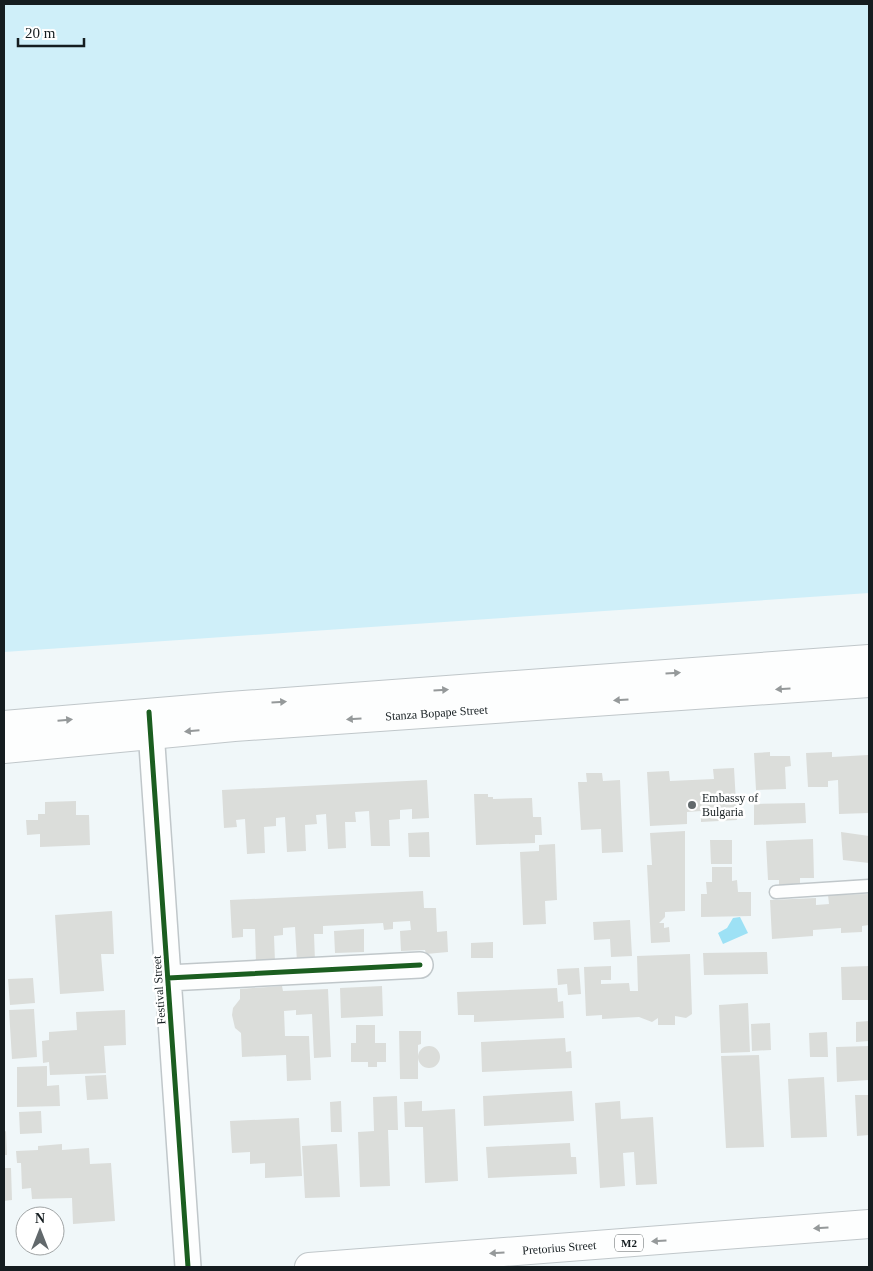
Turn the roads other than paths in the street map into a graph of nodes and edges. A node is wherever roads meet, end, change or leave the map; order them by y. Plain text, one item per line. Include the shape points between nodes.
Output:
1 (869, 659) edge
2 (869, 683) edge
3 (150, 724) junction
4 (4, 725) edge
5 (4, 749) edge
6 (869, 886) edge
7 (776, 892) dead end
8 (420, 965) dead end
9 (168, 978) junction
10 (869, 1224) edge
11 (366, 1265) edge
12 (188, 1267) edge
13 (309, 1267) edge

3 -> 1 main road, Stanza Bopape Street
2 -> 3 main road, Stanza Bopape Street via 244,727
4 -> 3 main road, Stanza Bopape Street
3 - 5 main road, Stanza Bopape Street
3 - 9 street, Festival Street
6 - 7 lane
8 - 9 street
9 - 12 street, Festival Street
10 -> 11 main road, Pretorius Street / M2
11 - 13 main road, Pretorius Street / M2

